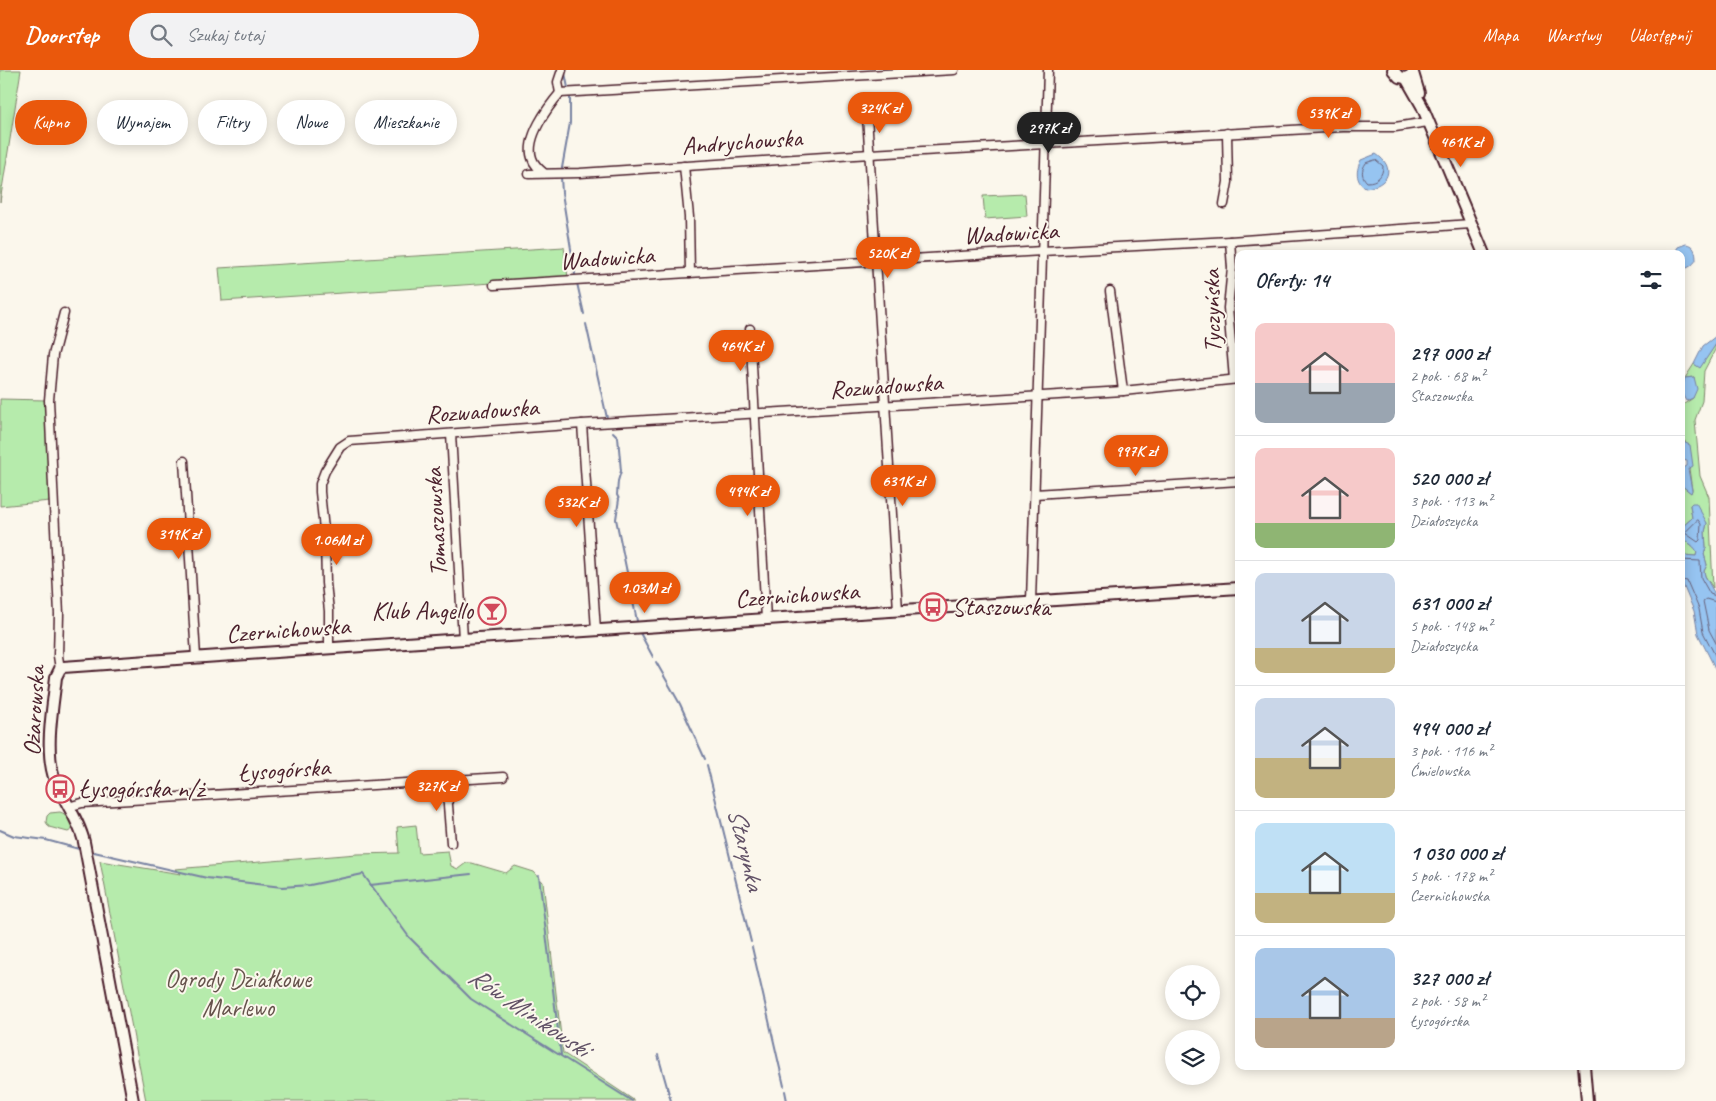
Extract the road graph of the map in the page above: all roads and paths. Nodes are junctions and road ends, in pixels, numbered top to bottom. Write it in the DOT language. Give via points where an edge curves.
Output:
graph roads {
  1 [pos="562,70"];
  2 [pos="954,70"];
  3 [pos="1048,70"];
  4 [pos="1393,70"];
  5 [pos="1411,73"];
  6 [pos="560,93"];
  7 [pos="867,116"];
  8 [pos="1428,122"];
  9 [pos="1227,133"];
  10 [pos="1046,143"];
  11 [pos="870,154"];
  12 [pos="684,166"];
  13 [pos="544,173"];
  14 [pos="530,174"];
  15 [pos="1224,204"];
  16 [pos="1471,224"];
  17 [pos="1230,241"];
  18 [pos="1482,250"];
  19 [pos="1042,251"];
  20 [pos="876,261"];
  21 [pos="690,273"];
  22 [pos="494,286"];
  23 [pos="1110,291"];
  24 [pos="64,313"];
  25 [pos="750,329"];
  26 [pos="1235,363"];
  27 [pos="1235,379"];
  28 [pos="1123,391"];
  29 [pos="1038,396"];
  30 [pos="886,406"];
  31 [pos="754,415"];
  32 [pos="582,424"];
  33 [pos="451,434"];
  34 [pos="184,461"];
  35 [pos="1235,481"];
  36 [pos="1035,494"];
  37 [pos="1235,588"];
  38 [pos="1031,601"];
  39 [pos="898,610"];
  40 [pos="766,619"];
  41 [pos="596,630"];
  42 [pos="463,639"];
  43 [pos="329,648"];
  44 [pos="196,657"];
  45 [pos="60,669"];
  46 [pos="503,777"];
  47 [pos="446,780"];
  48 [pos="68,807"];
  49 [pos="451,843"];
  50 [pos="1584,1070"];
  51 [pos="133,1101"];
  52 [pos="1587,1101"];
  1 -- 6 [label="street" via="558,82"];
  2 -- 6 [label="street"];
  3 -- 10 [label="street"];
  4 -- 5 [label="street" via="1399,77"];
  5 -- 8 [label="street"];
  6 -- 13 [label="street" via="547,109 531,148 531,157"];
  7 -- 11 [label="street"];
  8 -- 9 [label="street, Andrychowska" via="1395,127 1343,126"];
  8 -- 16 [label="street"];
  9 -- 10 [label="street, Andrychowska"];
  9 -- 15 [label="street" via="1228,182"];
  10 -- 11 [label="street, Andrychowska"];
  10 -- 19 [label="street"];
  11 -- 12 [label="street, Andrychowska"];
  11 -- 20 [label="street"];
  12 -- 13 [label="street, Andrychowska"];
  12 -- 21 [label="street"];
  13 -- 14 [label="street, Andrychowska"];
  16 -- 17 [label="street, Wadowicka"];
  16 -- 18 [label="street"];
  17 -- 19 [label="street, Wadowicka"];
  17 -- 26 [label="street, Tyczyńska" via="1232,268 1228,308"];
  19 -- 20 [label="street, Wadowicka"];
  19 -- 29 [label="street"];
  20 -- 21 [label="street, Wadowicka"];
  20 -- 30 [label="street"];
  21 -- 22 [label="street, Wadowicka"];
  23 -- 28 [label="street"];
  24 -- 45 [label="street, Ożarowska" via="53,355 49,400"];
  25 -- 31 [label="street"];
  27 -- 28 [label="street, Rozwadowska"];
  28 -- 29 [label="street, Rozwadowska"];
  29 -- 30 [label="street, Rozwadowska"];
  29 -- 36 [label="street"];
  30 -- 31 [label="street, Rozwadowska"];
  30 -- 39 [label="street"];
  31 -- 32 [label="street, Rozwadowska"];
  31 -- 40 [label="street"];
  32 -- 33 [label="street, Rozwadowska"];
  32 -- 41 [label="street"];
  33 -- 42 [label="street, Tomaszowska"];
  33 -- 43 [label="street, Rozwadowska" via="349,441 340,448 325,471 320,484 320,501 324,523"];
  34 -- 44 [label="street"];
  35 -- 36 [label="street"];
  36 -- 38 [label="street"];
  37 -- 38 [label="street, Czernichowska"];
  38 -- 39 [label="street, Czernichowska"];
  39 -- 40 [label="street, Czernichowska"];
  40 -- 41 [label="street, Czernichowska"];
  41 -- 42 [label="street, Czernichowska"];
  42 -- 43 [label="street, Czernichowska"];
  43 -- 44 [label="street, Czernichowska"];
  44 -- 45 [label="street, Czernichowska"];
  45 -- 48 [label="street, Ożarowska" via="56,677 51,751 55,778"];
  46 -- 47 [label="street, Łysogórska"];
  47 -- 48 [label="street, Łysogórska" via="82,803"];
  47 -- 49 [label="street"];
  48 -- 51 [label="street, Ożarowska" via="79,825 84,842"];
  50 -- 52 [label="street"];
}
